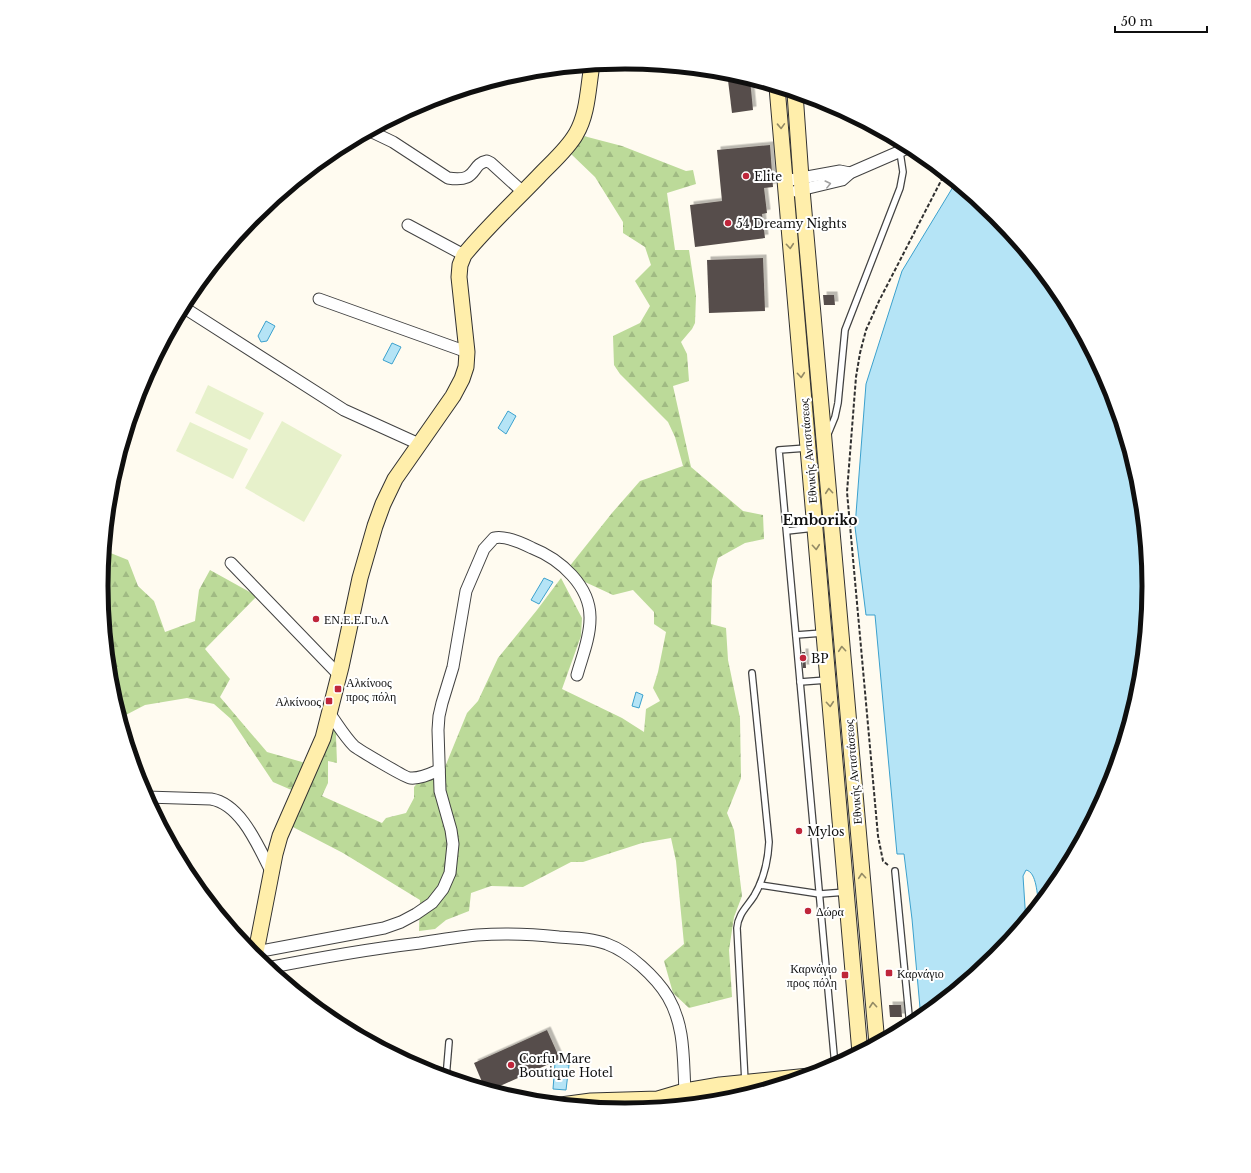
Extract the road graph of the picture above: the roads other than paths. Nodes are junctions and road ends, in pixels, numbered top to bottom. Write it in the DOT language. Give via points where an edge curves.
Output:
graph roads {
  1 [pos="591,70"];
  2 [pos="777,92"];
  3 [pos="795,97"];
  4 [pos="375,134"];
  5 [pos="904,150"];
  6 [pos="900,152"];
  7 [pos="802,184"];
  8 [pos="785,187"];
  9 [pos="523,192"];
  10 [pos="408,225"];
  11 [pos="464,255"];
  12 [pos="319,299"];
  13 [pos="188,311"];
  14 [pos="467,352"];
  15 [pos="419,444"];
  16 [pos="825,446"];
  17 [pos="808,448"];
  18 [pos="815,528"];
  19 [pos="787,531"];
  20 [pos="231,563"];
  21 [pos="824,633"];
  22 [pos="796,635"];
  23 [pos="752,673"];
  24 [pos="339,675"];
  25 [pos="577,675"];
  26 [pos="828,680"];
  27 [pos="800,682"];
  28 [pos="330,714"];
  29 [pos="439,770"];
  30 [pos="153,797"];
  31 [pos="271,871"];
  32 [pos="896,871"];
  33 [pos="760,885"];
  34 [pos="846,892"];
  35 [pos="820,894"];
  36 [pos="256,948"];
  37 [pos="262,954"];
  38 [pos="275,967"];
  39 [pos="909,1019"];
  40 [pos="878,1038"];
  41 [pos="449,1042"];
  42 [pos="860,1048"];
  43 [pos="834,1060"];
  44 [pos="446,1072"];
  45 [pos="789,1078"];
  46 [pos="745,1082"];
  47 [pos="685,1091"];
  48 [pos="582,1102"];
  1 -- 9 [label="main road" via="586,104 576,134 558,157"];
  2 -- 8 [label="main road, Εθνικής Αντιστάσεως, one-way"];
  3 -- 7 [label="main road, Εθνικής Αντιστάσεως"];
  4 -- 9 [label="street" via="393,142 448,178 457,180 471,176 480,164 487,161"];
  5 -- 6 [label="street"];
  6 -- 7 [label="street" via="850,173 840,171"];
  6 -- 16 [label="lane" via="903,172 900,188 845,330 838,403"];
  7 -- 8 [label="street"];
  7 -- 16 [label="main road, Εθνικής Αντιστάσεως"];
  8 -- 17 [label="main road, Εθνικής Αντιστάσεως, one-way"];
  9 -- 11 [label="main road"];
  10 -- 11 [label="street"];
  11 -- 14 [label="main road" via="459,277"];
  12 -- 14 [label="street"];
  13 -- 15 [label="street" via="344,410"];
  14 -- 15 [label="main road" via="466,367 454,396"];
  15 -- 24 [label="main road" via="395,479 375,526 360,578"];
  40 -- 16 [label="main road, Εθνικής Αντιστάσεως, one-way"];
  17 -- 18 [label="main road, Εθνικής Αντιστάσεως"];
  17 -- 19 [label="lane" via="779,450"];
  18 -- 19 [label="lane"];
  18 -- 21 [label="main road, Εθνικής Αντιστάσεως, one-way"];
  19 -- 22 [label="lane"];
  20 -- 24 [label="street"];
  21 -- 22 [label="lane"];
  21 -- 26 [label="main road, Εθνικής Αντιστάσεως"];
  22 -- 27 [label="lane"];
  23 -- 33 [label="lane" via="769,842 766,867"];
  24 -- 28 [label="main road"];
  25 -- 29 [label="street" via="590,620 590,611 582,590 572,576 552,558 532,547 505,538 494,538 484,549 466,591 453,667 439,716"];
  26 -- 27 [label="lane"];
  26 -- 34 [label="main road, Εθνικής Αντιστάσεως, one-way"];
  27 -- 35 [label="lane"];
  28 -- 29 [label="street" via="356,747 401,775 415,779"];
  28 -- 31 [label="main road" via="323,738 280,836"];
  29 -- 37 [label="street" via="442,797 453,844 450,873 440,895 416,914 384,928"];
  30 -- 31 [label="street" via="220,800 239,815"];
  31 -- 36 [label="main road"];
  32 -- 39 [label="lane"];
  33 -- 35 [label="lane"];
  33 -- 46 [label="lane" via="741,912 737,928"];
  34 -- 35 [label="lane"];
  34 -- 42 [label="main road, Εθνικής Αντιστάσεως"];
  35 -- 43 [label="lane"];
  38 -- 47 [label="street" via="363,950 478,935 536,935 607,944 645,970 668,997 682,1034"];
  41 -- 44 [label="lane"];
  45 -- 46 [label="main road"];
  46 -- 47 [label="main road"];
  47 -- 48 [label="main road" via="658,1099"];
}
